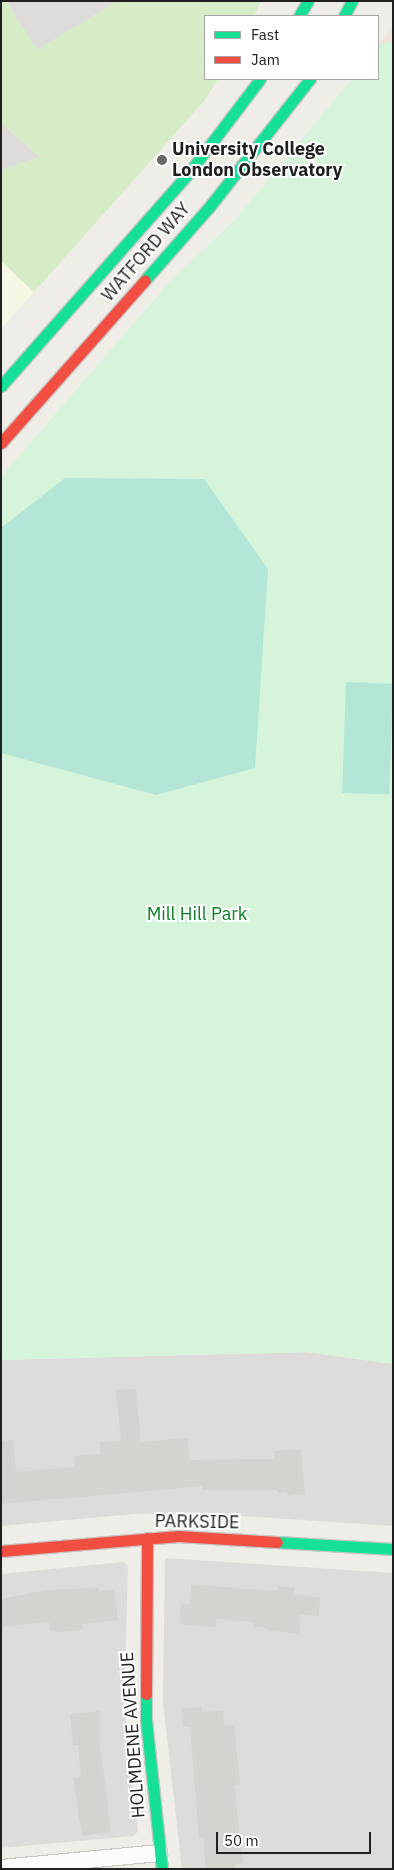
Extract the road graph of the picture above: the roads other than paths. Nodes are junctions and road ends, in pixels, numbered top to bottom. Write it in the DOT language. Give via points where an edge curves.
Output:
graph roads {
  1 [pos="308,1"];
  2 [pos="352,1"];
  3 [pos="300,15"];
  4 [pos="345,15"];
  5 [pos="259,80"];
  6 [pos="309,80"];
  7 [pos="1,386"];
  8 [pos="1,444"];
  9 [pos="147,1538"];
  10 [pos="393,1549"];
  11 [pos="1,1551"];
  12 [pos="160,1861"];
  13 [pos="1,1868"];
  1 -- 3 [label="main road"];
  2 -- 4 [label="main road"];
  5 -- 7 [label="main road, WATFORD WAY" via="188,174"];
  6 -- 8 [label="main road, WATFORD WAY" via="264,142 210,206"];
  9 -- 10 [label="main road, PARKSIDE" via="178,1536"];
  9 -- 11 [label="main road, PARKSIDE"];
  9 -- 12 [label="main road, HOLMDENE AVENUE" via="146,1720"];
  12 -- 13 [label="street"];
}
